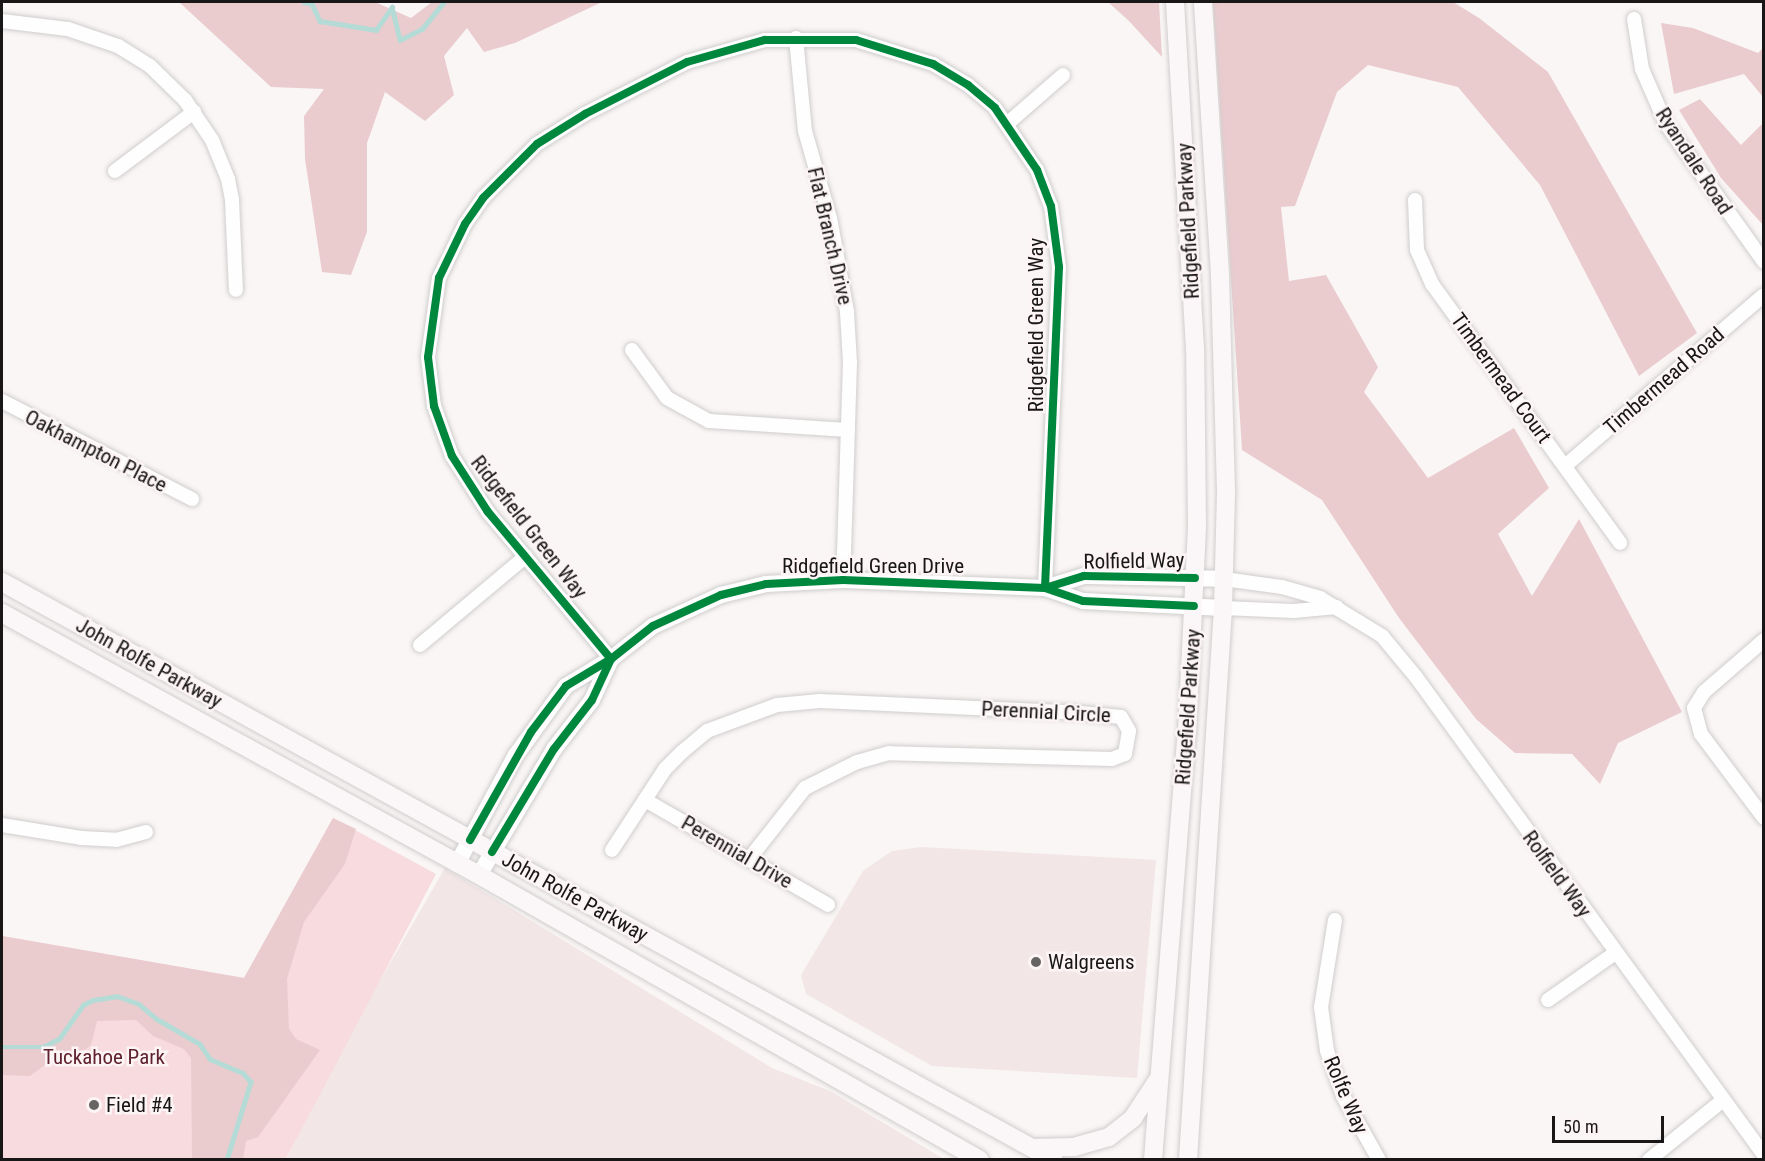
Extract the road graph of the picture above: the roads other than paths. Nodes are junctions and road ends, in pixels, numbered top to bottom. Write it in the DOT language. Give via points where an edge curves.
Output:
graph roads {
  1 [pos="1175,2"];
  2 [pos="1203,2"];
  3 [pos="1634,19"];
  4 [pos="2,21"];
  5 [pos="796,38"];
  6 [pos="1063,75"];
  7 [pos="194,112"];
  8 [pos="1008,123"];
  9 [pos="115,171"];
  10 [pos="1415,200"];
  11 [pos="1764,262"];
  12 [pos="236,290"];
  13 [pos="1764,295"];
  14 [pos="632,350"];
  15 [pos="2,401"];
  16 [pos="848,430"];
  17 [pos="1566,466"];
  18 [pos="192,499"];
  19 [pos="1620,543"];
  20 [pos="526,556"];
  21 [pos="1195,578"];
  22 [pos="1224,579"];
  23 [pos="843,580"];
  24 [pos="2,582"];
  25 [pos="1046,588"];
  26 [pos="1194,606"];
  27 [pos="1337,607"];
  28 [pos="1223,608"];
  29 [pos="2,613"];
  30 [pos="1764,640"];
  31 [pos="420,645"];
  32 [pos="611,659"];
  33 [pos="645,800"];
  34 [pos="1764,818"];
  35 [pos="2,825"];
  36 [pos="146,832"];
  37 [pos="470,840"];
  38 [pos="612,850"];
  39 [pos="492,852"];
  40 [pos="750,858"];
  41 [pos="457,864"];
  42 [pos="479,875"];
  43 [pos="828,905"];
  44 [pos="1335,920"];
  45 [pos="1614,953"];
  46 [pos="1548,1000"];
  47 [pos="1158,1079"];
  48 [pos="1723,1100"];
  49 [pos="1034,1148"];
  50 [pos="1764,1155"];
  51 [pos="1190,1156"];
  52 [pos="980,1160"];
  53 [pos="1054,1160"];
  54 [pos="1153,1160"];
  55 [pos="1379,1160"];
  56 [pos="1649,1160"];
  1 -- 21 [label="main road, Ridgefield Parkway" via="1196,349"];
  2 -- 22 [label="main road, Ridgefield Parkway" via="1223,348"];
  3 -- 11 [label="street, Ryandale Road" via="1642,69 1666,124"];
  4 -- 7 [label="street" via="68,29 118,46 166,79"];
  5 -- 8 [label="street, Ridgefield Green Way" via="856,40 913,55 968,85"];
  5 -- 16 [label="street, Flat Branch Drive" via="805,131 830,218 847,312"];
  5 -- 20 [label="street, Ridgefield Green Way" via="736,45 687,62 554,132 517,161 483,198 446,261 429,337 434,406 466,483"];
  6 -- 8 [label="street"];
  7 -- 9 [label="street"];
  7 -- 12 [label="street" via="212,140 228,180"];
  8 -- 25 [label="street, Ridgefield Green Way" via="1037,170 1057,237"];
  10 -- 17 [label="street, Timbermead Court" via="1418,250 1432,284"];
  13 -- 17 [label="street, Timbermead Road"];
  14 -- 16 [label="street" via="667,398 709,421"];
  15 -- 18 [label="street, Oakhampton Place"];
  16 -- 23 [label="street, Flat Branch Drive"];
  17 -- 19 [label="street, Timbermead Court"];
  20 -- 31 [label="street"];
  20 -- 32 [label="street, Ridgefield Green Way"];
  21 -- 22 [label="street, Rolfield Way"];
  21 -- 25 [label="street, Rolfield Way" via="1084,576"];
  21 -- 26 [label="main road, Ridgefield Parkway"];
  22 -- 27 [label="street, Rolfield Way" via="1282,587"];
  22 -- 28 [label="main road, Ridgefield Parkway"];
  23 -- 25 [label="street, Ridgefield Green Drive"];
  23 -- 32 [label="street, Ridgefield Green Drive" via="765,584 721,595 653,626"];
  24 -- 37 [label="main road, John Rolfe Parkway"];
  25 -- 26 [label="street, Rolfield Way" via="1083,601"];
  26 -- 28 [label="street, Rolfield Way"];
  26 -- 47 [label="main road, Ridgefield Parkway"];
  27 -- 28 [label="street, Rolfield Way" via="1294,611"];
  27 -- 45 [label="street, Rolfield Way" via="1382,636 1416,677"];
  28 -- 51 [label="main road, Ridgefield Parkway"];
  29 -- 41 [label="main road, John Rolfe Parkway"];
  30 -- 34 [label="street" via="1704,692 1694,708 1701,734"];
  32 -- 37 [label="street, Ridgefield Green Drive" via="575,677 549,706 516,755"];
  32 -- 39 [label="street, Ridgefield Green Drive" via="592,700 554,748"];
  33 -- 38 [label="street, Perennial Circle"];
  33 -- 40 [label="street, Perennial Drive"];
  33 -- 40 [label="street, Perennial Circle" via="665,769 707,731 777,705 820,701 1080,713 1121,717 1129,730 1125,754 1112,759 889,753 857,762 805,788"];
  35 -- 36 [label="street" via="116,840"];
  37 -- 39 [label="main road, John Rolfe Parkway"];
  37 -- 41 [label="street, Ridgefield Green Drive"];
  39 -- 42 [label="street, Ridgefield Green Drive"];
  39 -- 49 [label="main road, John Rolfe Parkway"];
  40 -- 43 [label="street, Perennial Drive"];
  41 -- 42 [label="main road, John Rolfe Parkway"];
  42 -- 52 [label="main road, John Rolfe Parkway"];
  44 -- 55 [label="street, Rolfe Way" via="1321,1007 1327,1051 1343,1096"];
  45 -- 46 [label="street"];
  45 -- 48 [label="street, Rolfield Way"];
  47 -- 49 [label="main road" via="1133,1118 1109,1137 1074,1147"];
  47 -- 54 [label="main road, Ridgefield Parkway"];
  48 -- 50 [label="street, Rolfield Way"];
  48 -- 56 [label="street"];
  49 -- 53 [label="main road, John Rolfe Parkway"];
}
